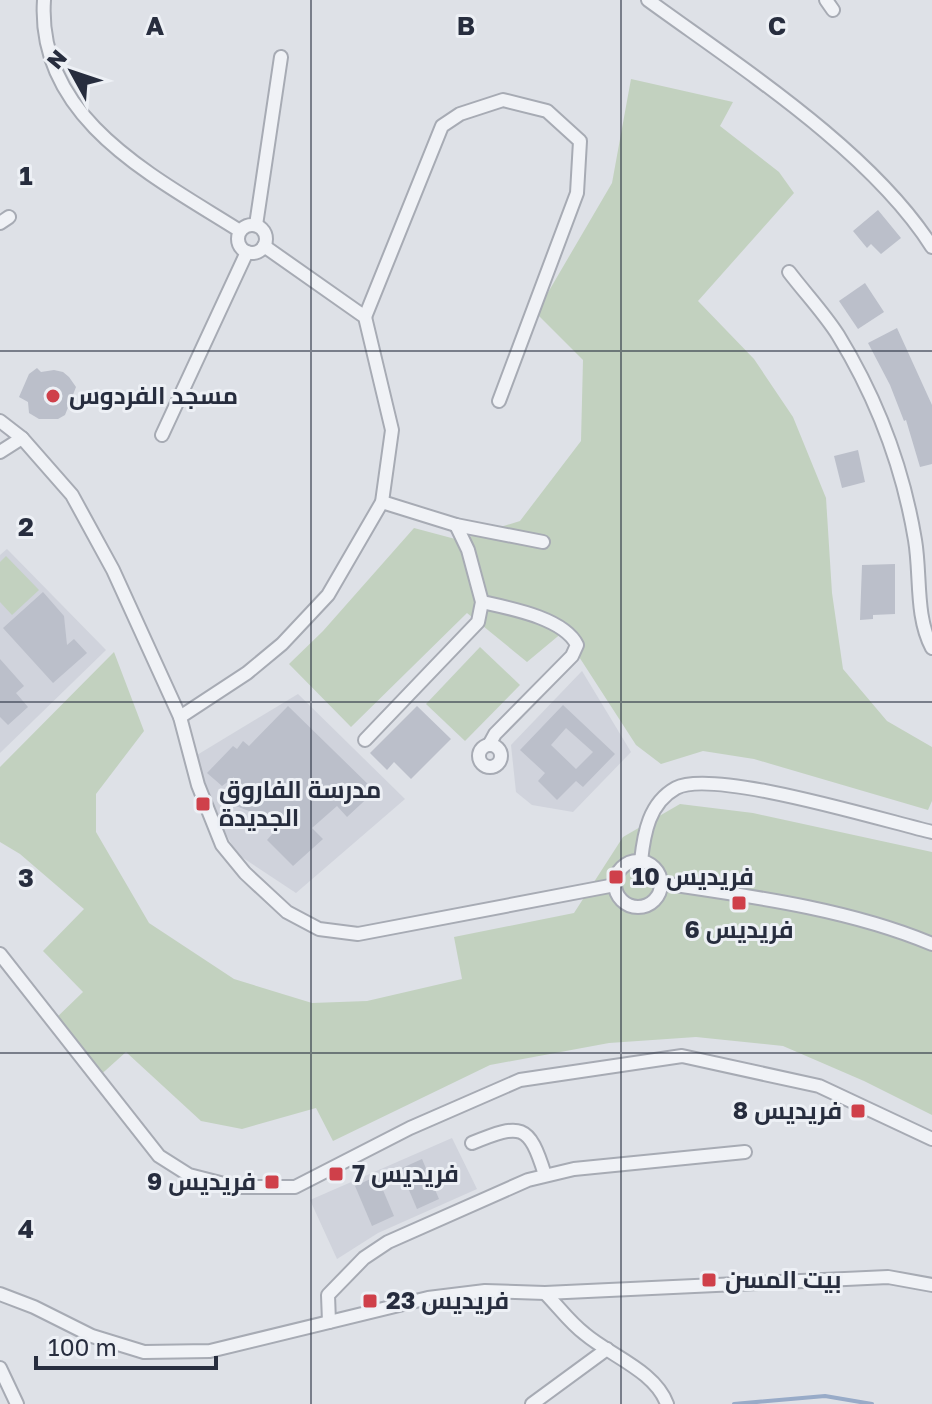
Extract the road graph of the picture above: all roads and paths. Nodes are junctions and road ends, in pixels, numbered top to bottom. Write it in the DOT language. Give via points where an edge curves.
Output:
graph roads {
  1 [pos="44,0"];
  2 [pos="648,0"];
  3 [pos="281,57"];
  4 [pos="256,225"];
  5 [pos="240,231"];
  6 [pos="264,246"];
  7 [pos="932,247"];
  8 [pos="247,252"];
  9 [pos="789,272"];
  10 [pos="365,317"];
  11 [pos="499,401"];
  12 [pos="0,421"];
  13 [pos="162,435"];
  14 [pos="22,438"];
  15 [pos="0,452"];
  16 [pos="382,502"];
  17 [pos="456,525"];
  18 [pos="543,542"];
  19 [pos="482,602"];
  20 [pos="932,648"];
  21 [pos="180,717"];
  22 [pos="365,740"];
  23 [pos="489,745"];
  24 [pos="932,832"];
  25 [pos="641,861"];
  26 [pos="661,883"];
  27 [pos="615,885"];
  28 [pos="932,944"];
  29 [pos="0,954"];
  30 [pos="932,1139"];
  31 [pos="472,1143"];
  32 [pos="745,1152"];
  33 [pos="545,1175"];
  34 [pos="932,1285"];
  35 [pos="545,1293"];
  36 [pos="0,1294"];
  37 [pos="329,1322"];
  38 [pos="607,1349"];
  39 [pos="0,1368"];
  40 [pos="667,1403"];
  41 [pos="17,1404"];
  42 [pos="532,1404"];
  1 -- 5 [label="street" via="48,50 56,71 100,135"];
  2 -- 7 [label="street" via="851,155"];
  3 -- 4 [label="street"];
  4 -- 5 [label="street"];
  4 -- 6 [label="street" via="265,234"];
  5 -- 8 [label="street" via="238,243"];
  6 -- 8 [label="street"];
  6 -- 10 [label="street"];
  8 -- 13 [label="street"];
  9 -- 20 [label="street" via="836,333 890,443 915,539 922,615"];
  10 -- 11 [label="street" via="442,126 503,100 547,111 580,141 577,193"];
  10 -- 16 [label="street" via="392,430"];
  12 -- 14 [label="street"];
  14 -- 15 [label="street"];
  14 -- 21 [label="street" via="72,495 113,570"];
  16 -- 17 [label="street"];
  16 -- 21 [label="street" via="328,595 282,644"];
  17 -- 18 [label="street"];
  17 -- 19 [label="street"];
  19 -- 22 [label="street" via="478,622"];
  19 -- 23 [label="street" via="548,621 570,634 577,645"];
  21 -- 27 [label="street" via="198,785 222,845 287,912 319,929 358,934"];
  24 -- 25 [label="street" via="743,786 692,783 678,787 655,808"];
  25 -- 26 [label="street" via="655,869"];
  25 -- 27 [label="street" via="620,870"];
  26 -- 27 [label="street" via="652,902 639,907 620,898"];
  26 -- 28 [label="street" via="781,900"];
  29 -- 30 [label="street" via="159,1156 189,1175 236,1187 295,1187 520,1080 682,1056 819,1086"];
  31 -- 33 [label="street" via="509,1129 521,1132 535,1144"];
  32 -- 33 [label="street"];
  33 -- 37 [label="street" via="364,1258 328,1295"];
  34 -- 35 [label="street" via="888,1277"];
  35 -- 37 [label="street" via="485,1291 428,1298"];
  35 -- 38 [label="street" via="584,1334"];
  36 -- 37 [label="street" via="92,1336 144,1352 210,1351"];
  38 -- 40 [label="street" via="641,1373"];
  38 -- 42 [label="street"];
  39 -- 41 [label="street"];
}
